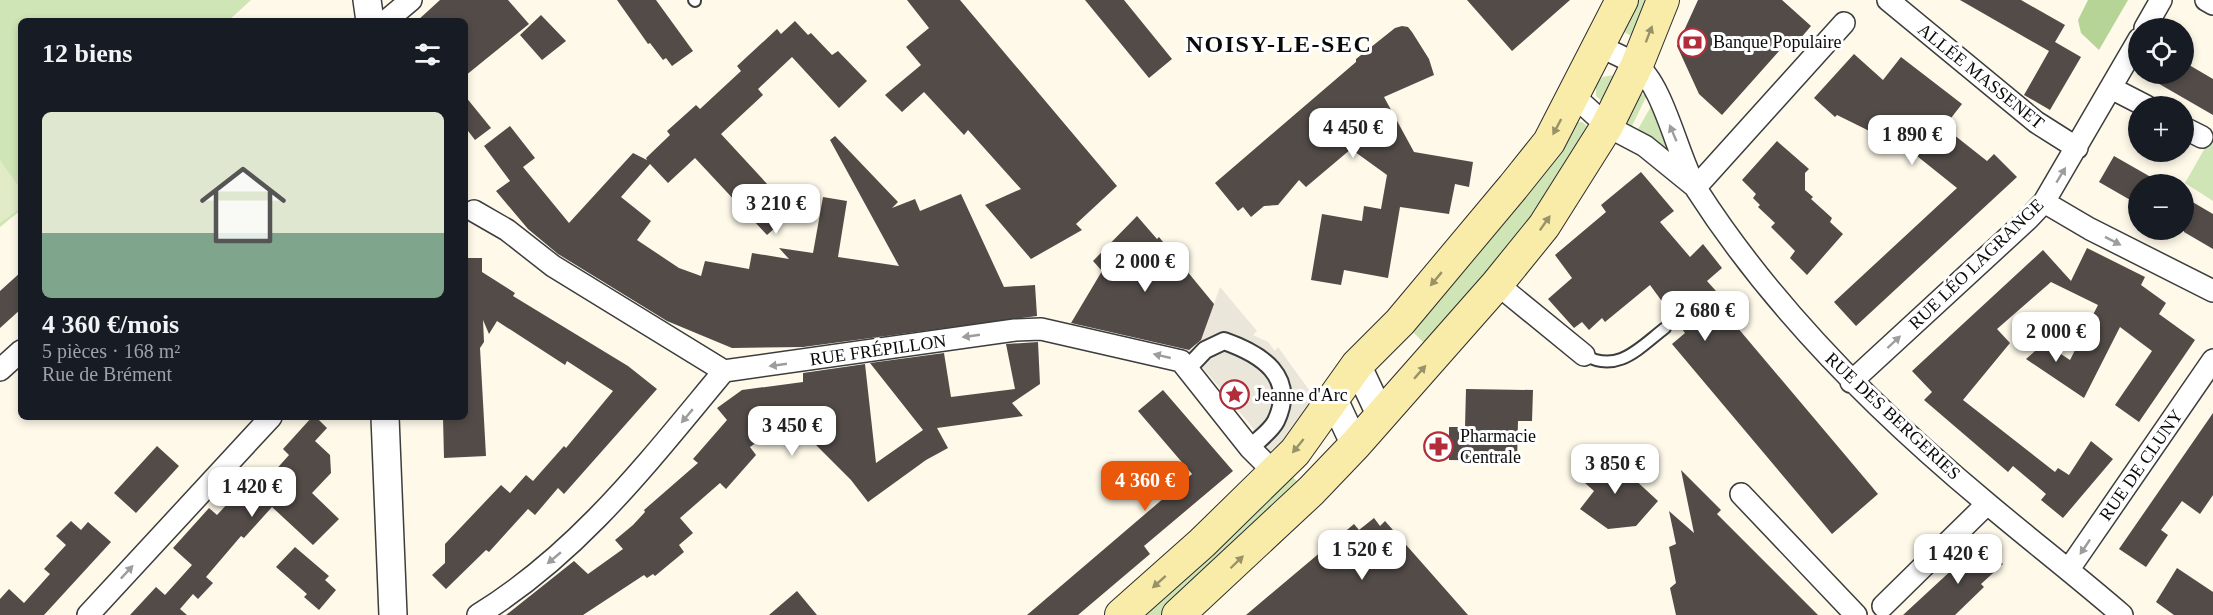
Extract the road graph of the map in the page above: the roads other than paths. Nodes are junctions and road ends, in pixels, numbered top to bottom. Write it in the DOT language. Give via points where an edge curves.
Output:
graph roads {
  1 [pos="368,0"];
  2 [pos="411,0"];
  3 [pos="1622,0"];
  4 [pos="1663,0"];
  5 [pos="1887,0"];
  6 [pos="2160,0"];
  7 [pos="2206,0"];
  8 [pos="2213,4"];
  9 [pos="370,18"];
  10 [pos="390,18"];
  11 [pos="2150,18"];
  12 [pos="1844,23"];
  13 [pos="1599,46"];
  14 [pos="2128,58"];
  15 [pos="1637,65"];
  16 [pos="2111,88"];
  17 [pos="1573,95"];
  18 [pos="2128,97"];
  19 [pos="1607,126"];
  20 [pos="2077,148"];
  21 [pos="1696,187"];
  22 [pos="2044,201"];
  23 [pos="469,207"];
  24 [pos="1497,284"];
  25 [pos="2213,291"];
  26 [pos="1665,328"];
  27 [pos="18,354"];
  28 [pos="1584,356"];
  29 [pos="2213,360"];
  30 [pos="1357,365"];
  31 [pos="1188,368"];
  32 [pos="0,370"];
  33 [pos="724,371"];
  34 [pos="1851,381"];
  35 [pos="1334,400"];
  36 [pos="1381,416"];
  37 [pos="268,420"];
  38 [pos="384,420"];
  39 [pos="1355,445"];
  40 [pos="1250,448"];
  41 [pos="1273,471"];
  42 [pos="1741,494"];
  43 [pos="1987,504"];
  44 [pos="2070,569"];
  45 [pos="1883,606"];
  46 [pos="88,615"];
  47 [pos="393,615"];
  48 [pos="478,615"];
  49 [pos="1121,615"];
  50 [pos="1178,615"];
  51 [pos="1856,615"];
  52 [pos="2122,615"];
  1 -- 9 [label="street"];
  2 -- 10 [label="street"];
  3 -- 13 [label="main road"];
  15 -- 4 [label="main road, one-way"];
  5 -- 20 [label="street, ALLÉE MASSENET" via="2036,122"];
  6 -- 11 [label="street"];
  7 -- 8 [label="street"];
  12 -- 21 [label="street"];
  13 -- 15 [label="street, RUE DES BERGERIES"];
  13 -- 17 [label="main road"];
  14 -- 16 [label="street, RUE LÉO LAGRANGE"];
  15 -- 19 [label="main road"];
  21 -- 15 [label="street, RUE DES BERGERIES, one-way" via="1655,90"];
  16 -- 18 [label="street"];
  16 -- 20 [label="street, RUE LÉO LAGRANGE"];
  17 -- 19 [label="street, RUE DES BERGERIES"];
  17 -- 30 [label="main road, one-way" via="1549,142 1400,322"];
  19 -- 21 [label="street, RUE DES BERGERIES" via="1645,146"];
  24 -- 19 [label="main road, one-way" via="1544,226"];
  22 -- 20 [label="street, RUE LÉO LAGRANGE, one-way"];
  21 -- 34 [label="street, RUE DES BERGERIES" via="1755,272"];
  22 -- 25 [label="street, one-way" via="2090,229"];
  34 -- 22 [label="street, RUE LÉO LAGRANGE, one-way"];
  23 -- 33 [label="street" via="507,230 553,266"];
  24 -- 28 [label="street"];
  36 -- 24 [label="main road, one-way"];
  26 -- 28 [label="lane" via="1623,360 1599,363"];
  27 -- 32 [label="street"];
  29 -- 44 [label="street, RUE DE CLUNY, one-way"];
  30 -- 35 [label="main road"];
  30 -- 36 [label="street"];
  31 -- 33 [label="street, RUE FRÉPILLON, one-way" via="1181,361 1041,329"];
  31 -- 40 [label="street, RUE FRÉPILLON"];
  31 -- 40 [label="street" via="1205,350 1224,341 1253,351 1269,364 1279,382 1282,402 1275,423"];
  33 -- 48 [label="street, one-way" via="605,513 512,594"];
  34 -- 43 [label="street, RUE DES BERGERIES"];
  35 -- 39 [label="street"];
  35 -- 41 [label="main road, one-way" via="1295,452"];
  36 -- 39 [label="main road"];
  46 -- 37 [label="street, one-way"];
  38 -- 47 [label="street"];
  50 -- 39 [label="main road, one-way"];
  40 -- 41 [label="street, RUE FRÉPILLON"];
  41 -- 49 [label="main road, one-way" via="1202,543"];
  42 -- 51 [label="street"];
  43 -- 44 [label="street, RUE DES BERGERIES"];
  43 -- 45 [label="street"];
  44 -- 52 [label="street, RUE DES BERGERIES"];
}
